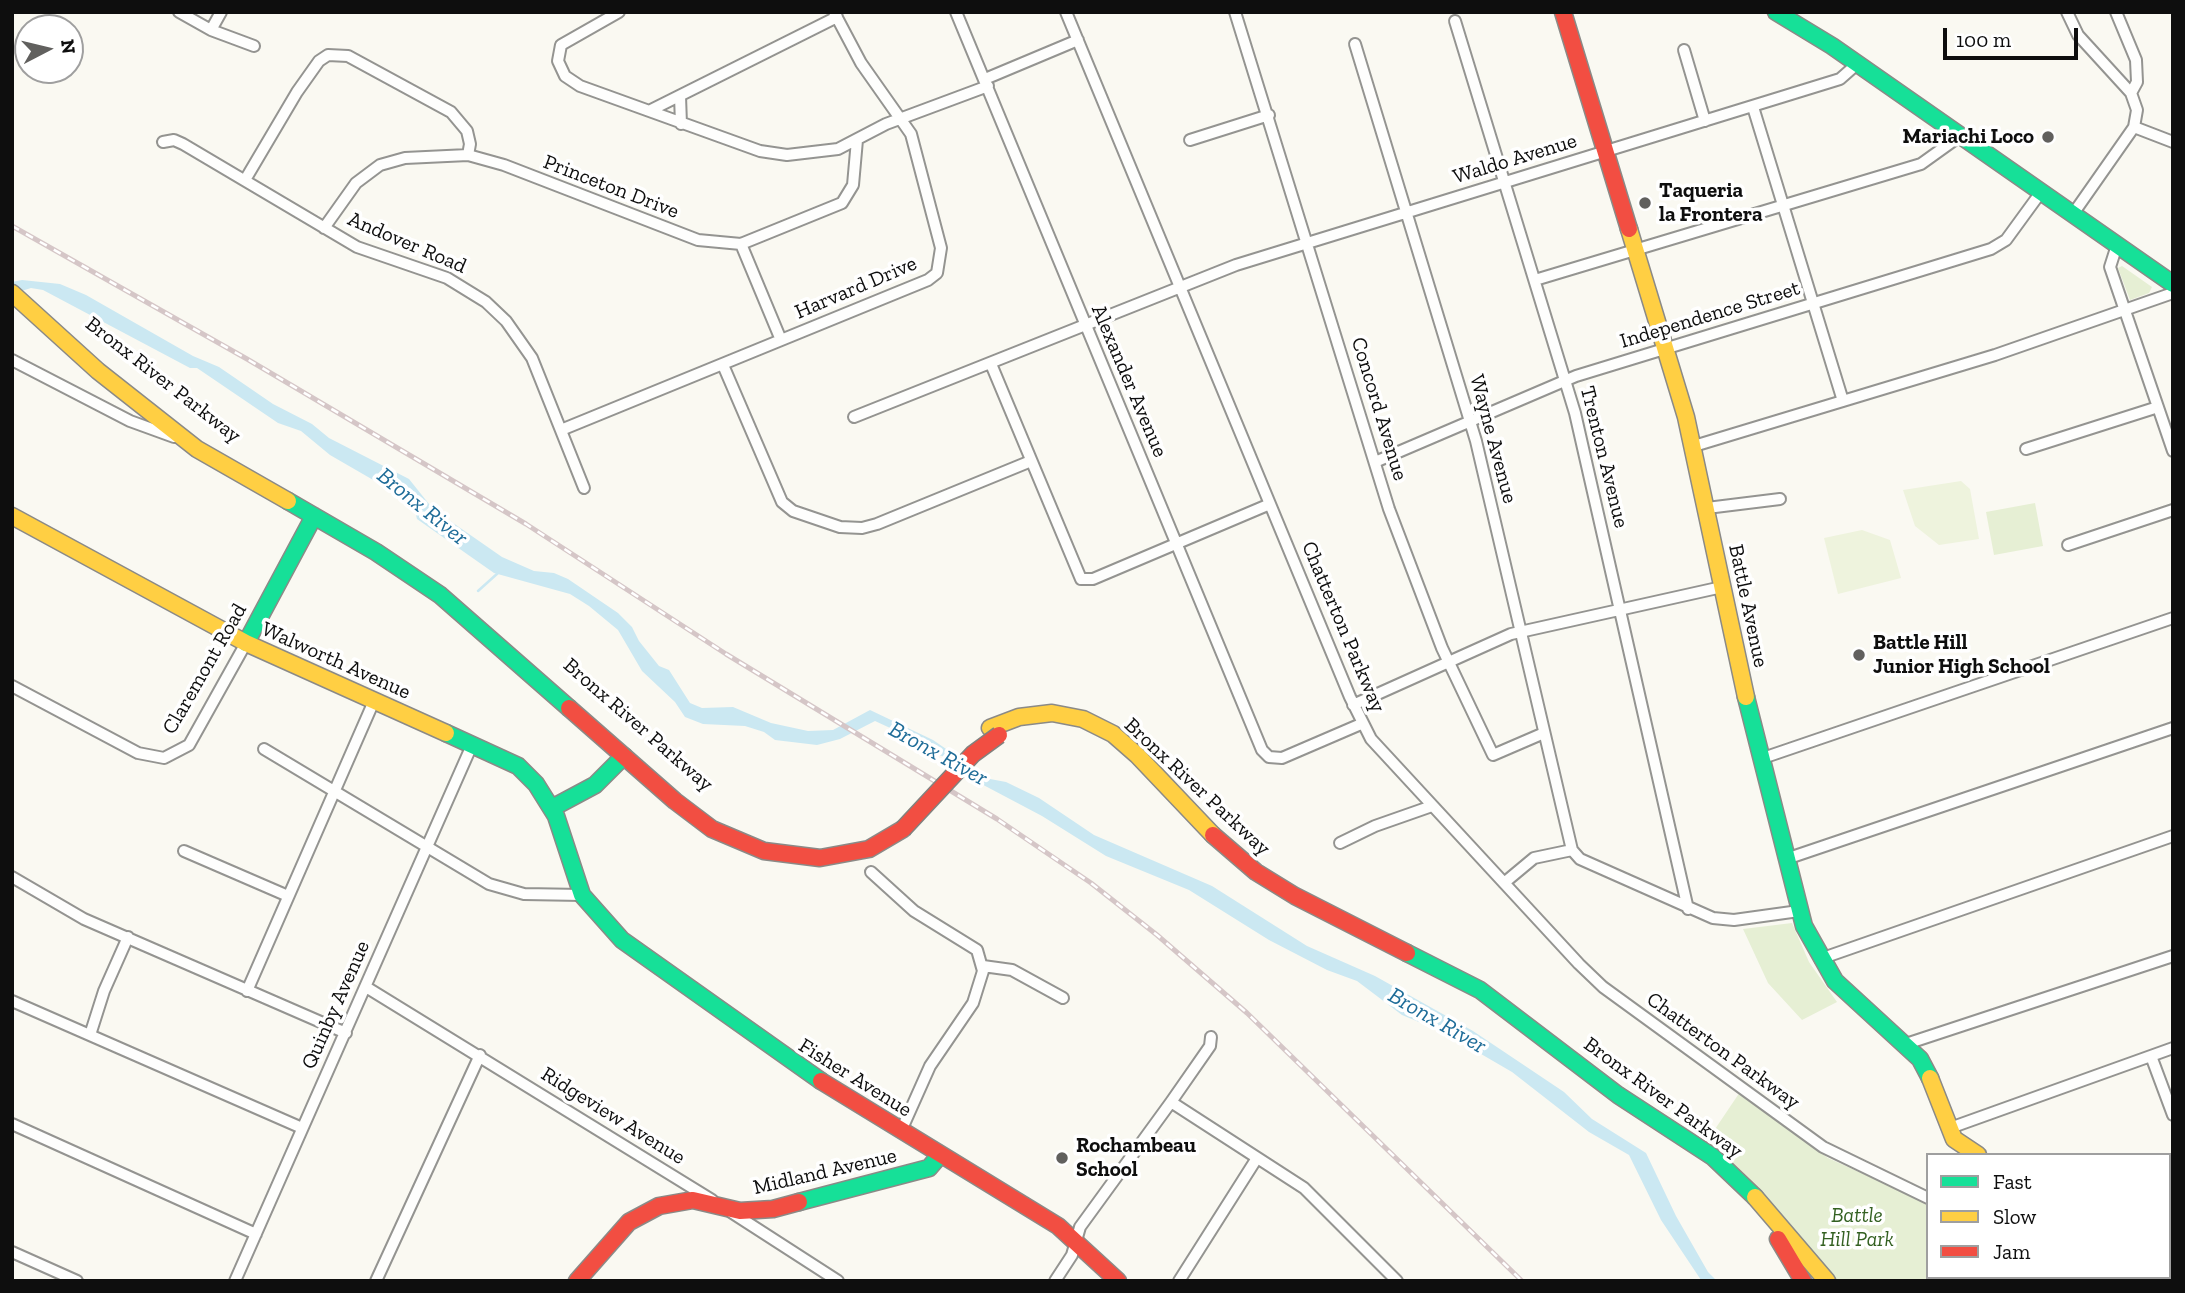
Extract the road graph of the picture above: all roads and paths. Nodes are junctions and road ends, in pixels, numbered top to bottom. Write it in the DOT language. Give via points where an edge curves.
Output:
graph roads {
  1 [pos="179,12"];
  2 [pos="221,12"];
  3 [pos="619,12"];
  4 [pos="956,12"];
  5 [pos="1066,12"];
  6 [pos="1235,12"];
  7 [pos="1563,12"];
  8 [pos="1776,12"];
  9 [pos="2067,12"];
  10 [pos="2116,12"];
  11 [pos="836,15"];
  12 [pos="1455,21"];
  13 [pos="211,30"];
  14 [pos="1078,40"];
  15 [pos="1355,44"];
  16 [pos="254,46"];
  17 [pos="1684,50"];
  18 [pos="1857,64"];
  19 [pos="986,82"];
  20 [pos="2131,93"];
  21 [pos="680,96"];
  22 [pos="1754,107"];
  23 [pos="651,110"];
  24 [pos="1269,115"];
  25 [pos="902,118"];
  26 [pos="1705,121"];
  27 [pos="681,124"];
  28 [pos="2134,127"];
  29 [pos="1960,136"];
  30 [pos="857,140"];
  31 [pos="1190,140"];
  32 [pos="163,142"];
  33 [pos="2173,142"];
  34 [pos="1606,151"];
  35 [pos="468,155"];
  36 [pos="245,180"];
  37 [pos="1505,182"];
  38 [pos="2041,192"];
  39 [pos="1783,204"];
  40 [pos="1406,213"];
  41 [pos="2073,214"];
  42 [pos="324,228"];
  43 [pos="1308,242"];
  44 [pos="741,244"];
  45 [pos="2117,245"];
  46 [pos="1637,250"];
  47 [pos="1535,280"];
  48 [pos="12,281"];
  49 [pos="2173,284"];
  50 [pos="1181,287"];
  51 [pos="2173,293"];
  52 [pos="15,296"];
  53 [pos="1813,303"];
  54 [pos="2124,310"];
  55 [pos="1085,326"];
  56 [pos="781,340"];
  57 [pos="1666,348"];
  58 [pos="12,360"];
  59 [pos="991,364"];
  60 [pos="723,365"];
  61 [pos="1565,380"];
  62 [pos="1843,401"];
  63 [pos="2158,407"];
  64 [pos="854,418"];
  65 [pos="1471,421"];
  66 [pos="561,430"];
  67 [pos="185,440"];
  68 [pos="1694,446"];
  69 [pos="2026,449"];
  70 [pos="2173,451"];
  71 [pos="1031,461"];
  72 [pos="1375,462"];
  73 [pos="584,488"];
  74 [pos="1780,499"];
  75 [pos="1270,504"];
  76 [pos="1707,508"];
  77 [pos="2173,510"];
  78 [pos="316,512"];
  79 [pos="12,516"];
  80 [pos="1177,544"];
  81 [pos="2068,545"];
  82 [pos="1722,587"];
  83 [pos="1621,609"];
  84 [pos="2173,618"];
  85 [pos="1520,632"];
  86 [pos="246,643"];
  87 [pos="1448,661"];
  88 [pos="12,686"];
  89 [pos="374,701"];
  90 [pos="1353,705"];
  91 [pos="1361,724"];
  92 [pos="2173,728"];
  93 [pos="994,732"];
  94 [pos="1544,733"];
  95 [pos="472,745"];
  96 [pos="264,749"];
  97 [pos="624,756"];
  98 [pos="1760,759"];
  99 [pos="334,791"];
  100 [pos="1432,806"];
  101 [pos="552,808"];
  102 [pos="900,825"];
  103 [pos="2173,836"];
  104 [pos="1340,843"];
  105 [pos="427,846"];
  106 [pos="1572,850"];
  107 [pos="184,851"];
  108 [pos="1786,859"];
  109 [pos="871,872"];
  110 [pos="12,877"];
  111 [pos="1504,883"];
  112 [pos="582,895"];
  113 [pos="288,896"];
  114 [pos="1688,909"];
  115 [pos="1800,911"];
  116 [pos="128,937"];
  117 [pos="2173,956"];
  118 [pos="1820,959"];
  119 [pos="983,966"];
  120 [pos="366,987"];
  121 [pos="247,991"];
  122 [pos="1063,998"];
  123 [pos="12,1001"];
  124 [pos="345,1033"];
  125 [pos="90,1035"];
  126 [pos="1211,1037"];
  127 [pos="1906,1044"];
  128 [pos="2173,1048"];
  129 [pos="481,1055"];
  130 [pos="2151,1056"];
  131 [pos="1171,1102"];
  132 [pos="2173,1115"];
  133 [pos="12,1124"];
  134 [pos="302,1128"];
  135 [pos="1950,1128"];
  136 [pos="901,1132"];
  137 [pos="1975,1153"];
  138 [pos="940,1155"];
  139 [pos="1257,1158"];
  140 [pos="1926,1197"];
  141 [pos="720,1205"];
  142 [pos="256,1234"];
  143 [pos="1778,1239"];
  144 [pos="1076,1240"];
  145 [pos="12,1252"];
  146 [pos="1823,1280"];
  147 [pos="77,1281"];
  148 [pos="235,1281"];
  149 [pos="376,1281"];
  150 [pos="577,1281"];
  151 [pos="838,1281"];
  152 [pos="1055,1281"];
  153 [pos="1118,1281"];
  154 [pos="1179,1281"];
  155 [pos="1397,1281"];
  156 [pos="1804,1281"];
  1 -- 13 [label="street"];
  2 -- 13 [label="street"];
  3 -- 23 [label="street" via="564,41 558,50 559,66 574,83"];
  4 -- 19 [label="street, Alexander Avenue"];
  5 -- 14 [label="street, Chatterton Parkway"];
  6 -- 24 [label="street, Concord Avenue"];
  7 -- 34 [label="main road, Battle Avenue"];
  8 -- 18 [label="main road"];
  9 -- 20 [label="street" via="2078,35"];
  10 -- 20 [label="street" via="2136,60 2137,82"];
  11 -- 21 [label="street"];
  11 -- 25 [label="street, Harvard Drive" via="865,69"];
  12 -- 37 [label="street, Trenton Avenue"];
  13 -- 16 [label="street"];
  14 -- 19 [label="street"];
  14 -- 50 [label="street, Chatterton Parkway"];
  15 -- 40 [label="street, Wayne Avenue"];
  17 -- 26 [label="street"];
  18 -- 22 [label="street, Waldo Avenue" via="1840,79"];
  18 -- 29 [label="main road"];
  19 -- 25 [label="street"];
  19 -- 55 [label="street, Alexander Avenue"];
  20 -- 28 [label="street" via="2137,110"];
  21 -- 23 [label="street"];
  21 -- 27 [label="street"];
  22 -- 26 [label="street, Waldo Avenue"];
  22 -- 39 [label="street"];
  23 -- 27 [label="street"];
  24 -- 31 [label="street"];
  24 -- 43 [label="street, Concord Avenue"];
  25 -- 30 [label="street"];
  25 -- 56 [label="street, Harvard Drive" via="914,142 941,248 937,273"];
  26 -- 34 [label="street, Waldo Avenue"];
  27 -- 30 [label="street" via="753,149 787,155 838,149"];
  28 -- 33 [label="street"];
  28 -- 41 [label="street"];
  29 -- 38 [label="main road"];
  29 -- 39 [label="street" via="1922,164"];
  30 -- 44 [label="street, Princeton Drive" via="853,185 846,199"];
  32 -- 36 [label="street, Andover Road" via="183,144"];
  34 -- 37 [label="street, Waldo Avenue"];
  34 -- 46 [label="main road, Battle Avenue"];
  35 -- 36 [label="street" via="467,131 452,112 348,56 328,55 297,92"];
  35 -- 42 [label="street, Princeton Drive" via="405,158 380,165 356,183"];
  35 -- 44 [label="street, Princeton Drive" via="698,240"];
  36 -- 42 [label="street, Andover Road"];
  37 -- 40 [label="street, Waldo Avenue"];
  37 -- 47 [label="street, Trenton Avenue"];
  38 -- 41 [label="main road"];
  38 -- 53 [label="street, Independence Street" via="1999,246"];
  39 -- 46 [label="street"];
  39 -- 53 [label="street"];
  40 -- 43 [label="street, Waldo Avenue"];
  40 -- 65 [label="street, Wayne Avenue"];
  41 -- 45 [label="main road"];
  42 -- 66 [label="street, Andover Road" via="371,253 447,278 486,302 532,358"];
  43 -- 50 [label="street, Waldo Avenue"];
  43 -- 72 [label="street, Concord Avenue"];
  44 -- 56 [label="street"];
  45 -- 49 [label="main road"];
  45 -- 54 [label="street" via="2110,263"];
  46 -- 47 [label="street"];
  46 -- 57 [label="main road, Battle Avenue"];
  47 -- 61 [label="street, Trenton Avenue"];
  48 -- 78 [label="main road, Bronx River Parkway" via="71,335 196,435"];
  50 -- 55 [label="street, Waldo Avenue"];
  50 -- 75 [label="street, Chatterton Parkway"];
  51 -- 54 [label="street"];
  52 -- 67 [label="main road, Bronx River Parkway" via="98,371"];
  53 -- 57 [label="street, Independence Street"];
  53 -- 62 [label="street"];
  54 -- 62 [label="street"];
  54 -- 63 [label="street"];
  55 -- 59 [label="street, Waldo Avenue"];
  55 -- 80 [label="street, Alexander Avenue"];
  56 -- 60 [label="street, Harvard Drive"];
  57 -- 61 [label="street, Independence Street"];
  57 -- 68 [label="main road, Battle Avenue"];
  58 -- 67 [label="street" via="130,421"];
  59 -- 64 [label="street, Waldo Avenue"];
  59 -- 71 [label="street"];
  60 -- 66 [label="street, Harvard Drive"];
  60 -- 71 [label="street" via="779,498 789,510 846,528 869,526"];
  61 -- 65 [label="street, Independence Street"];
  61 -- 83 [label="street, Trenton Avenue"];
  62 -- 68 [label="street"];
  63 -- 69 [label="street"];
  63 -- 70 [label="street"];
  65 -- 72 [label="street, Independence Street"];
  65 -- 85 [label="street, Wayne Avenue"];
  66 -- 73 [label="street, Andover Road"];
  67 -- 78 [label="main road, Bronx River Parkway" via="224,467"];
  68 -- 76 [label="main road, Battle Avenue"];
  71 -- 80 [label="street" via="1083,580"];
  72 -- 87 [label="street, Concord Avenue" via="1402,549"];
  74 -- 76 [label="street"];
  75 -- 80 [label="street"];
  75 -- 90 [label="street, Chatterton Parkway"];
  76 -- 82 [label="main road, Battle Avenue"];
  77 -- 81 [label="street"];
  78 -- 86 [label="main road, Claremont Road"];
  78 -- 97 [label="main road, Bronx River Parkway" via="440,595"];
  78 -- 102 [label="main road, Bronx River Parkway" via="408,559 466,602 691,802 725,824 775,843 822,847 860,841"];
  79 -- 86 [label="main road, Walworth Avenue"];
  80 -- 91 [label="street, Alexander Avenue" via="1265,755 1273,759 1287,756"];
  82 -- 83 [label="street"];
  82 -- 98 [label="main road, Battle Avenue"];
  83 -- 85 [label="street"];
  83 -- 114 [label="street, Trenton Avenue"];
  84 -- 98 [label="street"];
  85 -- 87 [label="street"];
  85 -- 94 [label="street, Wayne Avenue"];
  86 -- 88 [label="street, Claremont Road" via="189,745 164,758 138,753"];
  86 -- 89 [label="main road, Walworth Avenue"];
  87 -- 90 [label="street"];
  87 -- 94 [label="street, Concord Avenue" via="1493,755"];
  89 -- 95 [label="main road, Walworth Avenue"];
  89 -- 99 [label="street"];
  90 -- 91 [label="street, Chatterton Parkway"];
  91 -- 100 [label="street, Chatterton Parkway"];
  92 -- 108 [label="street"];
  93 -- 102 [label="main road, Bronx River Parkway, bridge"];
  93 -- 143 [label="main road, Bronx River Parkway" via="1055,724 1079,729 1107,743 1243,875 1284,902 1454,987 1495,1013 1608,1101 1712,1169"];
  93 -- 146 [label="main road, Bronx River Parkway" via="1019,717 1052,713 1083,719 1112,734 1208,831 1268,880 1480,990 1618,1095 1713,1157 1759,1200"];
  94 -- 106 [label="street, Wayne Avenue"];
  95 -- 101 [label="main road, Walworth Avenue" via="518,766"];
  95 -- 105 [label="street, Quinby Avenue"];
  96 -- 99 [label="street"];
  97 -- 101 [label="main road" via="589,789"];
  97 -- 102 [label="main road, Bronx River Parkway" via="699,821 764,851 804,857 845,856 876,846"];
  98 -- 108 [label="main road, Battle Avenue"];
  99 -- 105 [label="street"];
  99 -- 113 [label="street"];
  100 -- 104 [label="street"];
  100 -- 111 [label="street, Chatterton Parkway"];
  101 -- 112 [label="main road, Walworth Avenue"];
  103 -- 118 [label="street"];
  105 -- 112 [label="street" via="506,891"];
  105 -- 120 [label="street, Quinby Avenue"];
  106 -- 111 [label="street" via="1534,858"];
  106 -- 114 [label="street" via="1580,859"];
  107 -- 113 [label="street"];
  108 -- 115 [label="main road, Battle Avenue"];
  109 -- 119 [label="street" via="914,911 977,950"];
  110 -- 116 [label="street" via="52,903"];
  111 -- 140 [label="street, Chatterton Parkway" via="1603,987 1822,1147"];
  112 -- 136 [label="main road, Fisher Avenue" via="622,940 704,1002"];
  113 -- 121 [label="street"];
  114 -- 115 [label="street" via="1727,920"];
  115 -- 118 [label="main road, Battle Avenue"];
  116 -- 121 [label="street"];
  116 -- 125 [label="street"];
  117 -- 127 [label="street"];
  118 -- 127 [label="main road, Battle Avenue" via="1852,999"];
  119 -- 122 [label="street" via="1012,970"];
  119 -- 136 [label="street" via="973,1003 926,1073"];
  120 -- 124 [label="street, Quinby Avenue"];
  120 -- 129 [label="street, Ridgeview Avenue"];
  121 -- 124 [label="street"];
  123 -- 125 [label="street"];
  124 -- 134 [label="street, Quinby Avenue"];
  125 -- 134 [label="street"];
  126 -- 131 [label="street" via="1210,1046"];
  127 -- 135 [label="main road, Battle Avenue" via="1935,1086"];
  128 -- 130 [label="street"];
  129 -- 141 [label="street, Ridgeview Avenue"];
  129 -- 149 [label="street"];
  130 -- 132 [label="street"];
  130 -- 135 [label="street"];
  131 -- 139 [label="street"];
  131 -- 144 [label="street" via="1080,1227"];
  133 -- 142 [label="street"];
  134 -- 142 [label="street, Quinby Avenue"];
  135 -- 137 [label="main road, Battle Avenue" via="1956,1142"];
  136 -- 138 [label="main road, Fisher Avenue"];
  138 -- 141 [label="main road, Midland Avenue" via="929,1168 784,1207 740,1211"];
  138 -- 144 [label="main road, Fisher Avenue"];
  139 -- 154 [label="street"];
  139 -- 155 [label="street" via="1304,1188"];
  141 -- 150 [label="main road, Midland Avenue" via="693,1200 646,1212 615,1235"];
  141 -- 151 [label="street, Ridgeview Avenue"];
  142 -- 148 [label="street, Quinby Avenue"];
  143 -- 146 [label="main road, Bronx River Parkway"];
  143 -- 156 [label="main road"];
  144 -- 152 [label="street"];
  144 -- 153 [label="main road, Fisher Avenue"];
  145 -- 147 [label="street"];
}
